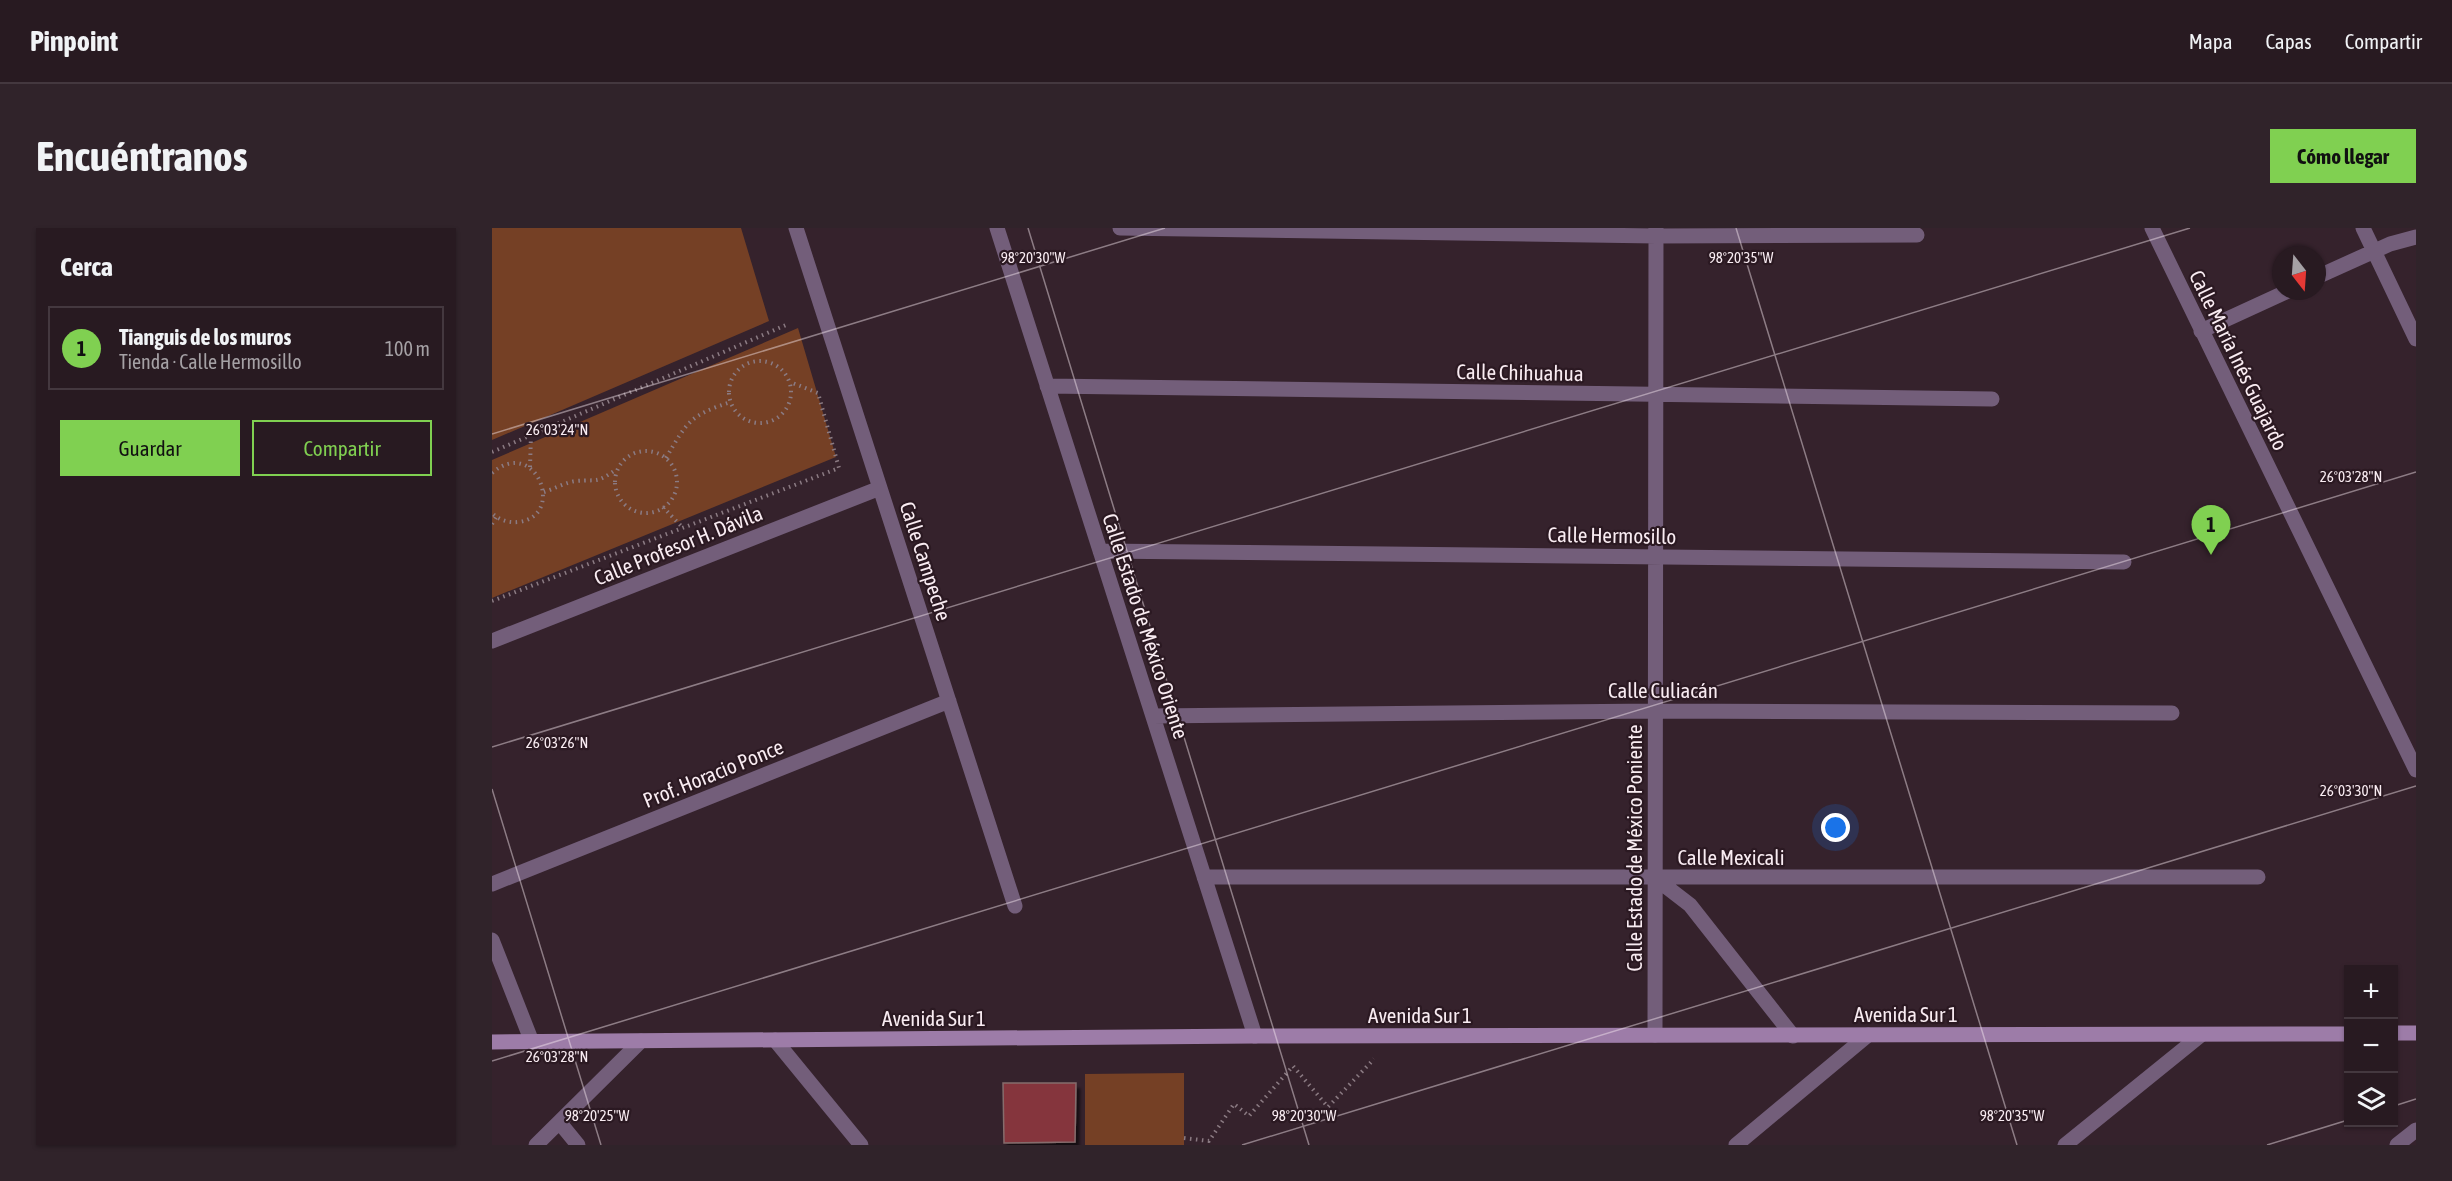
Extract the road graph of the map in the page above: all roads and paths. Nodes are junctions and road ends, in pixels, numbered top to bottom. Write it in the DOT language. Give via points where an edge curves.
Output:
graph roads {
  1 [pos="796,228"];
  2 [pos="997,228"];
  3 [pos="1120,228"];
  4 [pos="2152,228"];
  5 [pos="2363,228"];
  6 [pos="1656,232"];
  7 [pos="1917,235"];
  8 [pos="2416,237"];
  9 [pos="2374,251"];
  10 [pos="2326,273"];
  11 [pos="2272,298"];
  12 [pos="786,326"];
  13 [pos="2201,331"];
  14 [pos="2416,339"];
  15 [pos="790,382"];
  16 [pos="1047,386"];
  17 [pos="1656,395"];
  18 [pos="1992,399"];
  19 [pos="730,402"];
  20 [pos="531,435"];
  21 [pos="492,452"];
  22 [pos="666,458"];
  23 [pos="530,468"];
  24 [pos="618,469"];
  25 [pos="492,473"];
  26 [pos="880,488"];
  27 [pos="544,492"];
  28 [pos="663,507"];
  29 [pos="492,513"];
  30 [pos="496,517"];
  31 [pos="492,524"];
  32 [pos="682,528"];
  33 [pos="1100,550"];
  34 [pos="1656,556"];
  35 [pos="2124,562"];
  36 [pos="492,601"];
  37 [pos="492,641"];
  38 [pos="949,701"];
  39 [pos="1655,711"];
  40 [pos="2172,713"];
  41 [pos="1153,716"];
  42 [pos="2416,770"];
  43 [pos="1204,877"];
  44 [pos="2258,877"];
  45 [pos="1655,878"];
  46 [pos="492,884"];
  47 [pos="1015,906"];
  48 [pos="492,940"];
  49 [pos="2398,1033"];
  50 [pos="2416,1033"];
  51 [pos="2344,1034"];
  52 [pos="1655,1035"];
  53 [pos="1868,1035"];
  54 [pos="2200,1035"];
  55 [pos="1255,1036"];
  56 [pos="1793,1036"];
  57 [pos="775,1040"];
  58 [pos="641,1041"];
  59 [pos="492,1042"];
  60 [pos="532,1042"];
  61 [pos="1381,1053"];
  62 [pos="560,1123"];
  63 [pos="2416,1130"];
  64 [pos="1184,1138"];
  65 [pos="536,1145"];
  66 [pos="578,1145"];
  67 [pos="861,1145"];
  68 [pos="1736,1145"];
  69 [pos="2065,1145"];
  70 [pos="2397,1145"];
  1 -- 26 [label="street, Calle Campeche"];
  2 -- 16 [label="street, Calle Estado de México Oriente"];
  3 -- 6 [label="street"];
  4 -- 13 [label="street, Calle María Inés Guajardo"];
  5 -- 9 [label="street"];
  6 -- 7 [label="street"];
  6 -- 17 [label="street, Calle Estado de México Poniente"];
  8 -- 9 [label="street"];
  9 -- 10 [label="street"];
  9 -- 14 [label="street"];
  11 -- 13 [label="street"];
  12 -- 20 [label="path"];
  13 -- 42 [label="street, Calle María Inés Guajardo"];
  15 -- 19 [label="path" via="786,410 770,421 742,417"];
  15 -- 19 [label="path" via="777,366 756,361 737,371 729,391"];
  15 -- 32 [label="path" via="818,393 839,468"];
  16 -- 17 [label="street, Calle Chihuahua"];
  16 -- 33 [label="street, Calle Estado de México Oriente"];
  17 -- 18 [label="street, Calle Chihuahua"];
  17 -- 34 [label="street, Calle Estado de México Poniente"];
  19 -- 22 [label="path" via="705,410 685,425"];
  20 -- 21 [label="path"];
  20 -- 23 [label="path"];
  22 -- 24 [label="path" via="642,451 632,454"];
  22 -- 28 [label="path" via="677,481 671,500"];
  23 -- 25 [label="path" via="511,463"];
  23 -- 27 [label="path" via="542,482"];
  24 -- 27 [label="path" via="601,480 575,481"];
  24 -- 28 [label="path" via="616,489 626,505 644,513"];
  26 -- 37 [label="street, Calle Profesor H. Dávila"];
  26 -- 38 [label="street, Calle Campeche"];
  27 -- 30 [label="path" via="531,518 512,523"];
  28 -- 32 [label="path"];
  29 -- 30 [label="path"];
  30 -- 31 [label="path"];
  32 -- 36 [label="path"];
  33 -- 34 [label="street, Calle Hermosillo"];
  33 -- 41 [label="street, Calle Estado de México Oriente"];
  34 -- 35 [label="street, Calle Hermosillo"];
  34 -- 39 [label="street, Calle Estado de México Poniente"];
  38 -- 46 [label="street, Prof. Horacio Ponce"];
  38 -- 47 [label="street, Calle Campeche"];
  39 -- 40 [label="street, Calle Culiacán"];
  39 -- 41 [label="street, Calle Culiacán"];
  39 -- 45 [label="street, Calle Estado de México Poniente"];
  41 -- 43 [label="street, Calle Estado de México Oriente"];
  43 -- 45 [label="street, Calle Mexicali"];
  43 -- 55 [label="street, Calle Estado de México Oriente"];
  44 -- 45 [label="street, Calle Mexicali"];
  45 -- 52 [label="street, Calle Estado de México Poniente"];
  45 -- 56 [label="street" via="1690,905"];
  48 -- 60 [label="street"];
  49 -- 50 [label="street"];
  51 -- 54 [label="street, Avenida Sur 1"];
  52 -- 55 [label="street, Avenida Sur 1"];
  52 -- 56 [label="street, Avenida Sur 1"];
  53 -- 54 [label="street, Avenida Sur 1"];
  53 -- 56 [label="street, Avenida Sur 1"];
  53 -- 68 [label="street"];
  54 -- 69 [label="street"];
  55 -- 57 [label="street, Avenida Sur 1"];
  57 -- 58 [label="street, Avenida Sur 1"];
  57 -- 67 [label="street"];
  58 -- 60 [label="street, Avenida Sur 1"];
  58 -- 62 [label="street"];
  59 -- 60 [label="street, Avenida Sur 1"];
  61 -- 64 [label="path" via="1328,1107 1293,1066 1249,1116 1234,1104 1209,1141"];
  62 -- 65 [label="street"];
  62 -- 66 [label="street"];
  63 -- 70 [label="street"];
}
